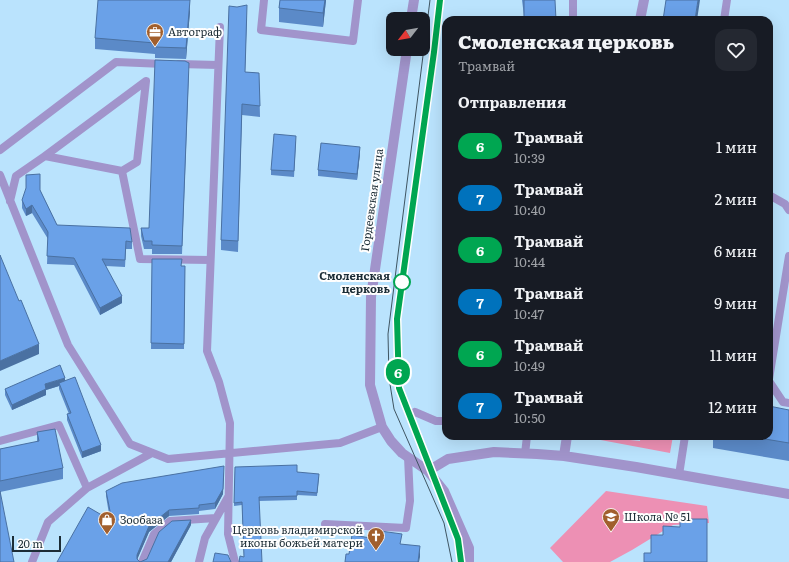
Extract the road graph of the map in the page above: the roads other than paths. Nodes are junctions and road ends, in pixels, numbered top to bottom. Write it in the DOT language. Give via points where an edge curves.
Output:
graph roads {
  1 [pos="264,0"];
  2 [pos="358,0"];
  3 [pos="414,0"];
  4 [pos="573,0"];
  5 [pos="644,0"];
  6 [pos="727,0"];
  7 [pos="412,12"];
  8 [pos="573,16"];
  9 [pos="641,16"];
  10 [pos="725,16"];
  11 [pos="220,27"];
  12 [pos="406,56"];
  13 [pos="218,65"];
  14 [pos="0,150"];
  15 [pos="45,156"];
  16 [pos="122,171"];
  17 [pos="0,176"];
  18 [pos="773,197"];
  19 [pos="10,202"];
  20 [pos="789,210"];
  21 [pos="789,256"];
  22 [pos="210,260"];
  23 [pos="773,355"];
  24 [pos="773,386"];
  25 [pos="789,403"];
  26 [pos="415,412"];
  27 [pos="442,421"];
  28 [pos="382,427"];
  29 [pos="526,440"];
  30 [pos="566,440"];
  31 [pos="684,440"];
  32 [pos="0,441"];
  33 [pos="152,452"];
  34 [pos="229,453"];
  35 [pos="524,454"];
  36 [pos="564,456"];
  37 [pos="408,457"];
  38 [pos="428,471"];
  39 [pos="678,475"];
  40 [pos="87,488"];
  41 [pos="789,494"];
  42 [pos="228,496"];
  43 [pos="216,518"];
  44 [pos="325,524"];
  45 [pos="32,562"];
  46 [pos="142,562"];
  47 [pos="199,562"];
  48 [pos="235,562"];
  49 [pos="469,562"];
  1 -- 2 [label="lane" via="261,30 353,41"];
  3 -- 7 [label="street"];
  4 -- 8 [label="lane"];
  5 -- 9 [label="street"];
  6 -- 10 [label="lane"];
  11 -- 13 [label="lane"];
  12 -- 28 [label="street, Гордеевская улица" via="371,297 370,385"];
  13 -- 14 [label="lane" via="116,62"];
  13 -- 22 [label="lane"];
  15 -- 16 [label="lane"];
  15 -- 16 [label="lane" via="146,81 137,162"];
  15 -- 19 [label="lane" via="16,176"];
  16 -- 22 [label="lane" via="140,259"];
  17 -- 19 [label="lane"];
  18 -- 20 [label="lane" via="785,204"];
  19 -- 33 [label="lane" via="68,345 130,444"];
  21 -- 23 [label="lane"];
  22 -- 34 [label="lane" via="207,351 230,423"];
  24 -- 25 [label="lane" via="784,402"];
  26 -- 27 [label="lane" via="436,422"];
  28 -- 34 [label="lane" via="340,444"];
  28 -- 37 [label="street, Гордеевская улица" via="391,441"];
  29 -- 35 [label="lane"];
  30 -- 36 [label="street"];
  31 -- 39 [label="lane"];
  32 -- 40 [label="lane" via="59,425"];
  33 -- 34 [label="lane" via="168,459"];
  33 -- 40 [label="lane"];
  34 -- 42 [label="lane"];
  35 -- 36 [label="street"];
  35 -- 38 [label="street" via="494,452 448,459"];
  36 -- 39 [label="street"];
  37 -- 38 [label="street, Гордеевская улица"];
  37 -- 44 [label="lane" via="410,501 406,528"];
  38 -- 49 [label="street, Гордеевская улица" via="444,491 469,548"];
  39 -- 41 [label="street"];
  40 -- 45 [label="lane" via="48,522"];
  42 -- 43 [label="lane"];
  42 -- 48 [label="lane" via="228,534"];
  43 -- 46 [label="lane" via="170,521 154,534"];
  43 -- 47 [label="lane" via="205,538"];
}
